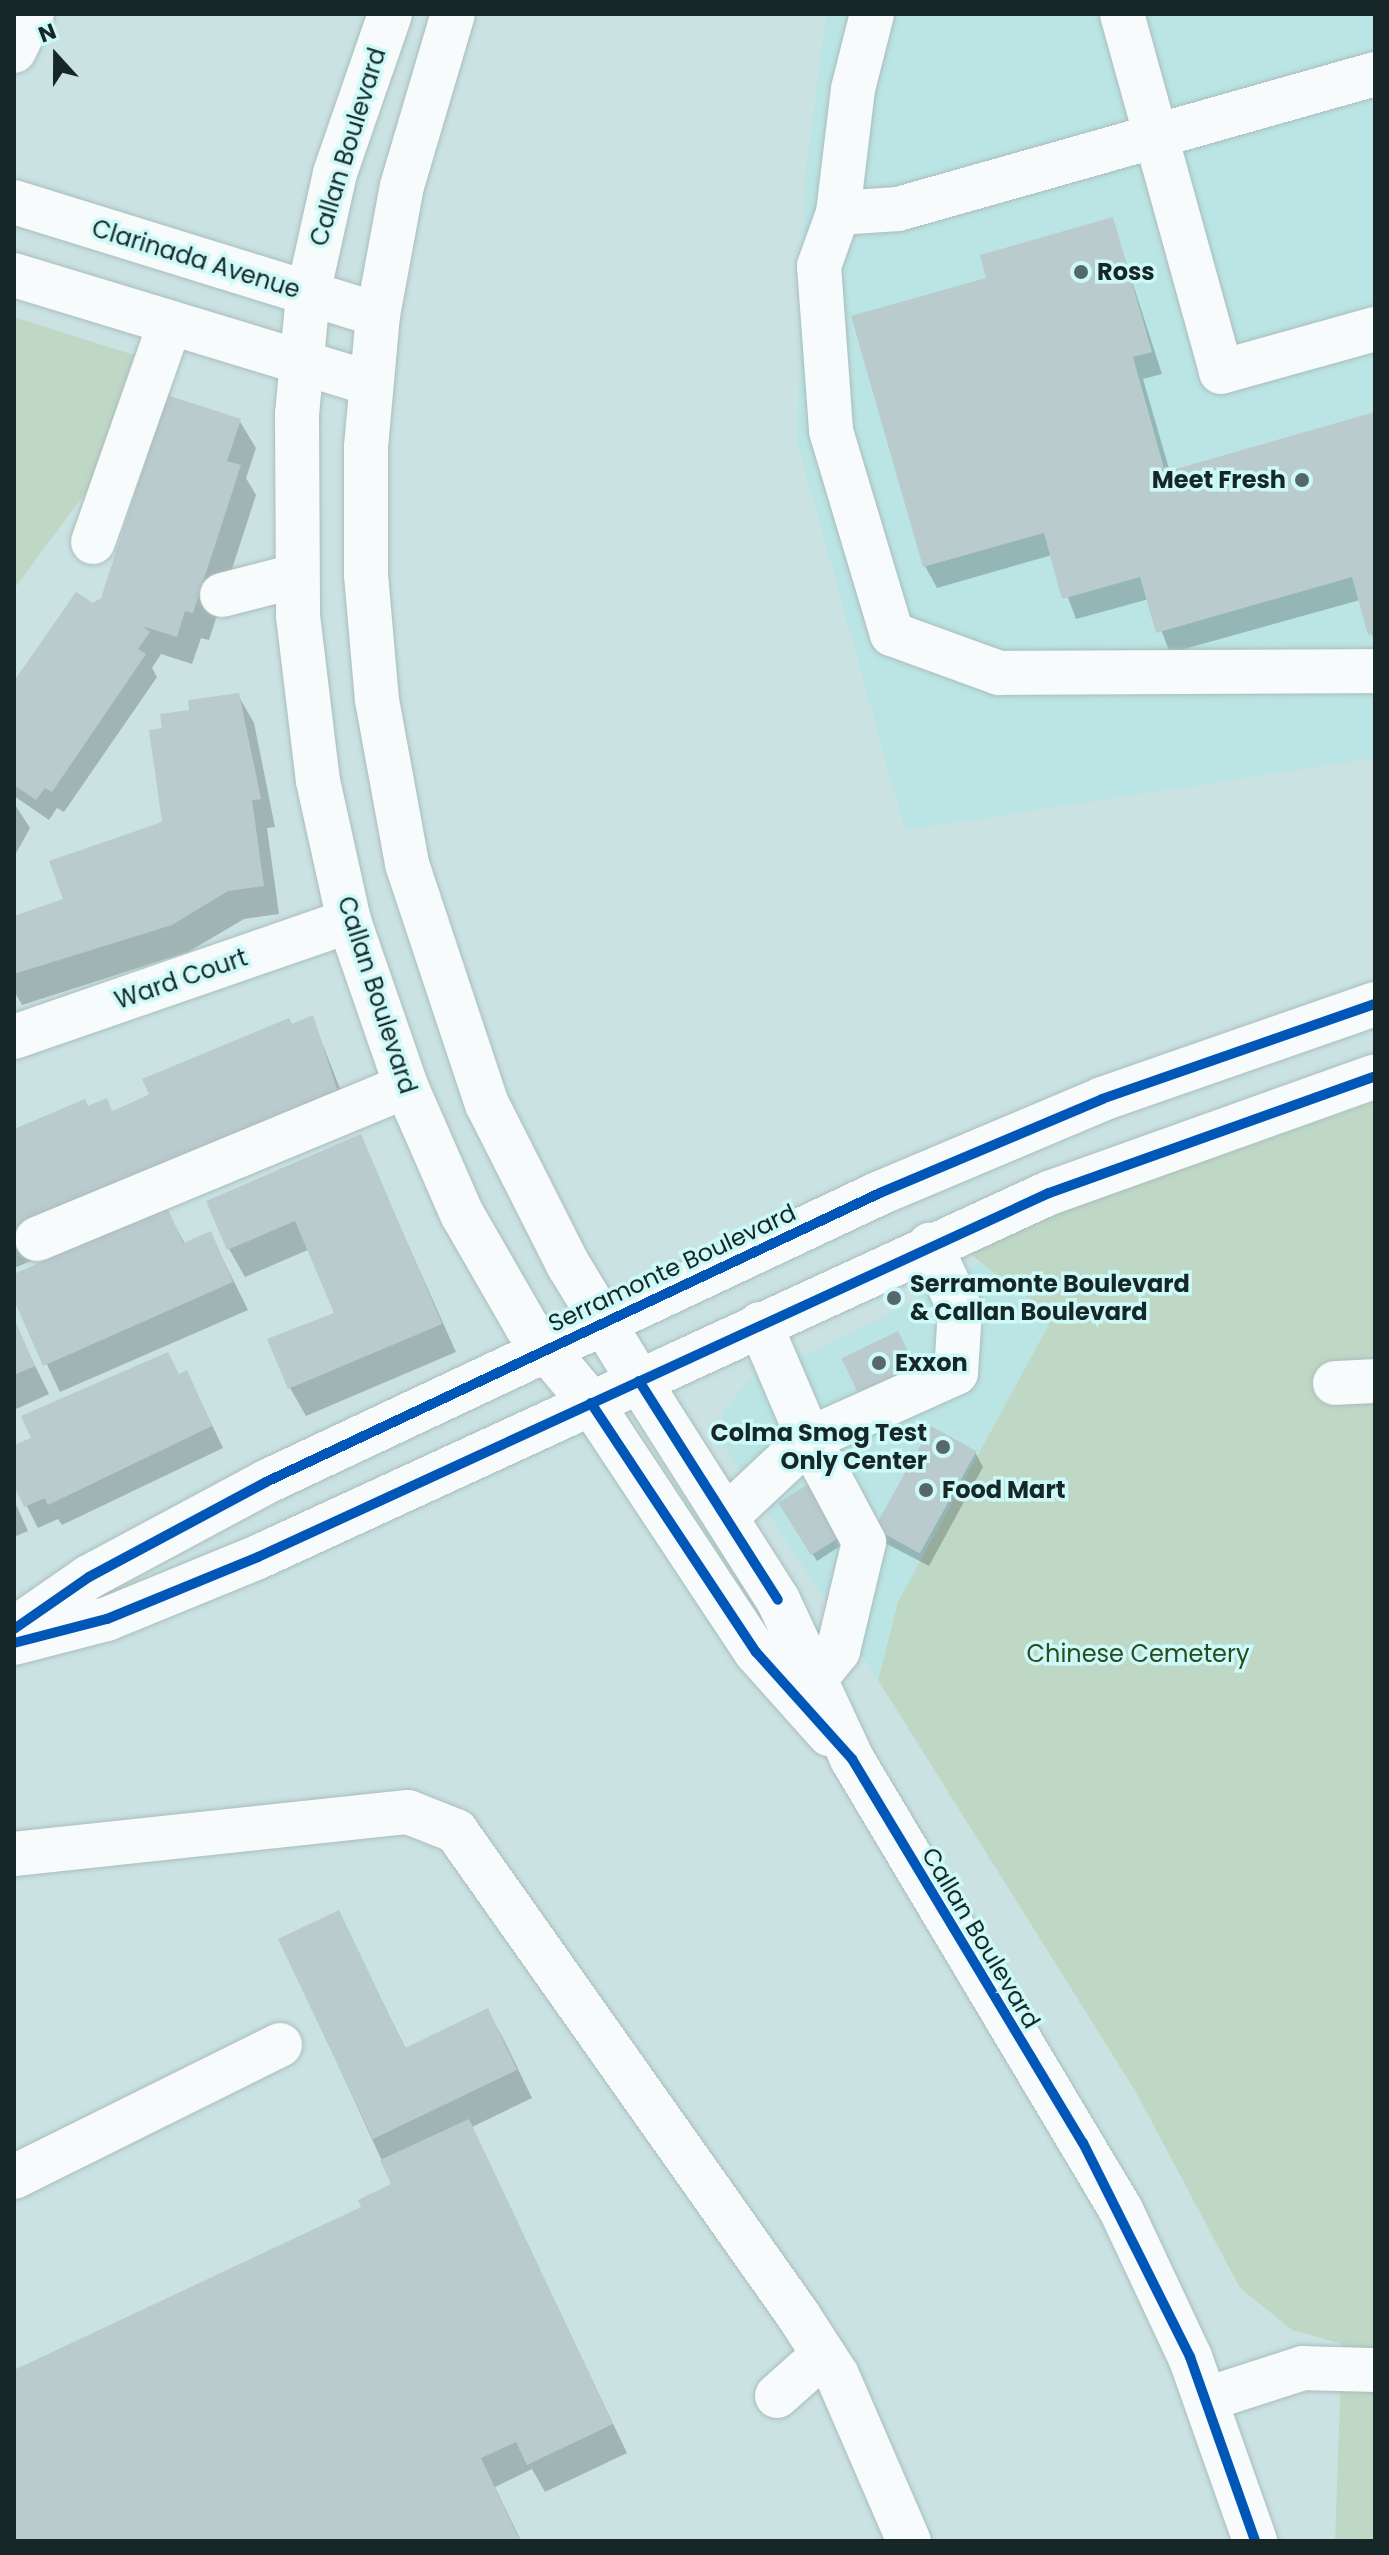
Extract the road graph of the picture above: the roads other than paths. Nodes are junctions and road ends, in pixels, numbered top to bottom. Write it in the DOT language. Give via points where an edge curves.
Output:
graph roads {
  1 [pos="32,14"];
  2 [pos="390,14"];
  3 [pos="453,14"];
  4 [pos="872,14"];
  5 [pos="1122,14"];
  6 [pos="14,51"];
  7 [pos="1375,74"];
  8 [pos="1155,136"];
  9 [pos="14,202"];
  10 [pos="838,213"];
  11 [pos="14,275"];
  12 [pos="308,294"];
  13 [pos="378,315"];
  14 [pos="170,323"];
  15 [pos="1375,329"];
  16 [pos="300,363"];
  17 [pos="369,383"];
  18 [pos="93,542"];
  19 [pos="296,576"];
  20 [pos="222,595"];
  21 [pos="1375,671"];
  22 [pos="349,921"];
  23 [pos="1375,1004"];
  24 [pos="14,1037"];
  25 [pos="1375,1076"];
  26 [pos="406,1086"];
  27 [pos="37,1239"];
  28 [pos="930,1245"];
  29 [pos="603,1322"];
  30 [pos="760,1324"];
  31 [pos="545,1350"];
  32 [pos="639,1381"];
  33 [pos="591,1403"];
  34 [pos="809,1439"];
  35 [pos="726,1517"];
  36 [pos="14,1629"];
  37 [pos="14,1643"];
  38 [pos="816,1678"];
  39 [pos="852,1759"];
  40 [pos="14,1854"];
  41 [pos="280,2045"];
  42 [pos="14,2177"];
  43 [pos="823,2355"];
  44 [pos="1375,2370"];
  45 [pos="777,2396"];
  46 [pos="1207,2399"];
  47 [pos="909,2541"];
  48 [pos="1255,2541"];
  1 -- 6 [label="main road"];
  2 -- 12 [label="main road, Callan Boulevard" via="335,173"];
  3 -- 13 [label="main road, Callan Boulevard" via="409,160"];
  4 -- 10 [label="main road" via="853,89"];
  5 -- 8 [label="main road"];
  7 -- 8 [label="main road"];
  8 -- 10 [label="main road" via="898,209"];
  8 -- 15 [label="main road" via="1221,372"];
  9 -- 12 [label="main road, Clarinada Avenue"];
  10 -- 21 [label="main road" via="819,266 831,431 892,634 999,673"];
  11 -- 14 [label="main road"];
  12 -- 13 [label="main road, Clarinada Avenue"];
  12 -- 16 [label="main road, Callan Boulevard"];
  13 -- 17 [label="main road, Callan Boulevard"];
  14 -- 16 [label="main road"];
  14 -- 18 [label="main road"];
  16 -- 17 [label="main road"];
  16 -- 19 [label="main road, Callan Boulevard"];
  17 -- 29 [label="main road, Callan Boulevard" via="369,629 407,864 487,1104"];
  19 -- 20 [label="main road"];
  19 -- 22 [label="main road, Callan Boulevard" via="314,754"];
  22 -- 24 [label="main road, Ward Court"];
  22 -- 26 [label="main road, Callan Boulevard"];
  23 -- 29 [label="main road, Serramonte Boulevard" via="1031,1127"];
  25 -- 28 [label="main road" via="1120,1165"];
  26 -- 27 [label="main road"];
  26 -- 31 [label="main road, Callan Boulevard" via="478,1243"];
  28 -- 30 [label="main road"];
  28 -- 34 [label="main road" via="960,1309 956,1373"];
  29 -- 31 [label="main road, Serramonte Boulevard"];
  29 -- 32 [label="main road, Callan Boulevard"];
  30 -- 32 [label="main road"];
  30 -- 34 [label="main road"];
  31 -- 33 [label="main road, Callan Boulevard"];
  31 -- 36 [label="main road, Serramonte Boulevard" via="231,1500 89,1577"];
  32 -- 33 [label="main road"];
  32 -- 35 [label="main road, Callan Boulevard"];
  33 -- 37 [label="main road" via="258,1557 107,1619"];
  33 -- 39 [label="main road, Callan Boulevard" via="756,1652"];
  34 -- 35 [label="main road"];
  34 -- 38 [label="main road" via="864,1542 838,1651"];
  35 -- 38 [label="main road, Callan Boulevard"];
  38 -- 39 [label="main road, Callan Boulevard"];
  39 -- 46 [label="main road, Callan Boulevard" via="1102,2175"];
  40 -- 43 [label="main road" via="408,1812 456,1831"];
  41 -- 42 [label="main road"];
  43 -- 45 [label="main road"];
  43 -- 47 [label="main road"];
  44 -- 46 [label="main road" via="1303,2368"];
  46 -- 48 [label="main road, Callan Boulevard"];
}
